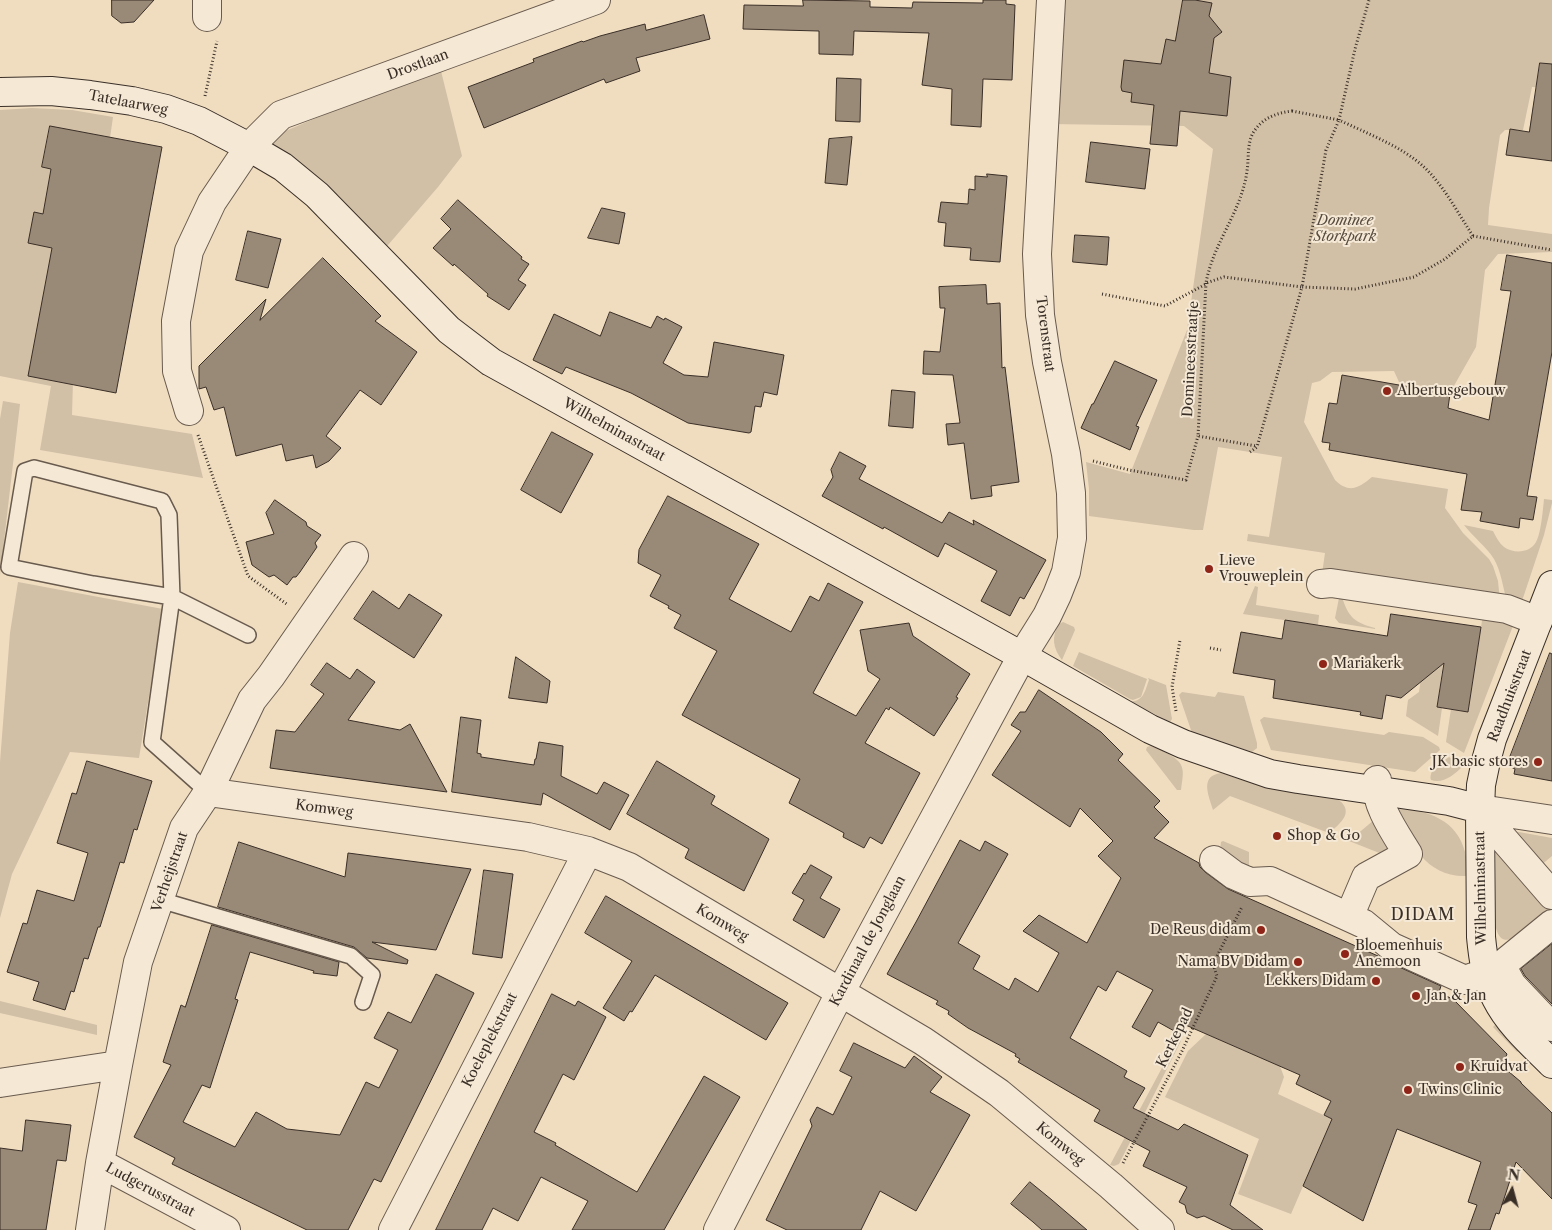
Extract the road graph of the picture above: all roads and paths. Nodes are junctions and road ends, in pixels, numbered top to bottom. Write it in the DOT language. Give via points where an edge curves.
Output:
graph roads {
  1 [pos="596,0"];
  2 [pos="1051,0"];
  3 [pos="1369,0"];
  4 [pos="207,8"];
  5 [pos="0,92"];
  6 [pos="1339,120"];
  7 [pos="199,121"];
  8 [pos="249,147"];
  9 [pos="1473,236"];
  10 [pos="1552,250"];
  11 [pos="1206,283"];
  12 [pos="1302,287"];
  13 [pos="1102,294"];
  14 [pos="189,411"];
  15 [pos="1198,436"];
  16 [pos="1257,447"];
  17 [pos="1250,452"];
  18 [pos="1066,454"];
  19 [pos="354,556"];
  20 [pos="1248,573"];
  21 [pos="1321,584"];
  22 [pos="1246,585"];
  23 [pos="1552,585"];
  24 [pos="172,597"];
  25 [pos="309,620"];
  26 [pos="1538,621"];
  27 [pos="248,635"];
  28 [pos="1180,640"];
  29 [pos="1210,648"];
  30 [pos="1221,650"];
  31 [pos="1022,656"];
  32 [pos="1183,744"];
  33 [pos="1376,785"];
  34 [pos="208,792"];
  35 [pos="1489,817"];
  36 [pos="1552,820"];
  37 [pos="588,851"];
  38 [pos="1214,860"];
  39 [pos="1552,895"];
  40 [pos="160,900"];
  41 [pos="1242,906"];
  42 [pos="1349,917"];
  43 [pos="1552,924"];
  44 [pos="1491,970"];
  45 [pos="840,993"];
  46 [pos="363,1002"];
  47 [pos="1552,1027"];
  48 [pos="1552,1064"];
  49 [pos="118,1065"];
  50 [pos="0,1083"];
  51 [pos="100,1163"];
  52 [pos="1111,1186"];
  53 [pos="90,1230"];
  54 [pos="226,1230"];
  55 [pos="392,1230"];
  56 [pos="718,1230"];
  57 [pos="1160,1230"];
  1 -- 8 [label="street, Drostlaan" via="281,115"];
  2 -- 18 [label="street, Torenstraat" via="1037,254 1040,314"];
  3 -- 6 [label="path"];
  4 -- 7 [label="path" via="222,18"];
  5 -- 7 [label="street, Tatelaarweg" via="90,94 166,109"];
  6 -- 9 [label="path, Domineesstraatje" via="1402,151 1423,166"];
  6 -- 11 [label="path, Domineesstraatje" via="1292,111 1267,118 1259,125 1252,134 1241,196 1214,252"];
  6 -- 12 [label="path" via="1326,150"];
  7 -- 8 [label="street, Tatelaarweg"];
  8 -- 14 [label="street, Drostlaan" via="212,202 189,251 176,321 177,371"];
  8 -- 31 [label="street, Wilhelminastraat" via="283,167 317,195 448,330 491,362"];
  9 -- 10 [label="path"];
  9 -- 12 [label="path, Domineesstraatje" via="1445,259 1414,277 1354,289"];
  11 -- 12 [label="path, Domineesstraatje" via="1224,277"];
  11 -- 13 [label="path, Domineesstraatje" via="1165,306"];
  11 -- 15 [label="path, Domineesstraatje"];
  12 -- 16 [label="path"];
  14 -- 25 [label="path" via="248,576"];
  15 -- 16 [label="path, Domineesstraatje"];
  15 -- 18 [label="path" via="1186,480"];
  16 -- 17 [label="path"];
  18 -- 31 [label="street, Torenstraat" via="1072,517 1070,556 1051,608"];
  19 -- 25 [label="street, Verheijstraat"];
  20 -- 22 [label="path"];
  21 -- 26 [label="street" via="1507,609"];
  23 -- 26 [label="street, Raadhuisstraat"];
  24 -- 24 [label="lane" via="9,568 25,471 34,468 162,501 169,515"];
  24 -- 27 [label="lane"];
  24 -- 34 [label="lane" via="152,742"];
  25 -- 34 [label="street, Verheijstraat" via="252,700"];
  26 -- 35 [label="street, Raadhuisstraat" via="1492,740 1481,785"];
  28 -- 32 [label="path" via="1172,692"];
  29 -- 30 [label="path"];
  31 -- 32 [label="street" via="1150,729"];
  31 -- 45 [label="street, Kardinaal de Jonglaan"];
  32 -- 33 [label="street" via="1270,774"];
  33 -- 35 [label="street" via="1449,801"];
  33 -- 42 [label="street" via="1389,822 1408,854 1366,877"];
  34 -- 37 [label="street, Komweg" via="528,837"];
  34 -- 40 [label="street, Verheijstraat" via="184,828"];
  35 -- 36 [label="street"];
  35 -- 39 [label="street" via="1500,835"];
  35 -- 48 [label="street, Wilhelminastraat" via="1481,937 1487,972 1495,997 1506,1014"];
  37 -- 45 [label="street, Komweg" via="629,867"];
  37 -- 55 [label="street, Koeleplekstraat"];
  38 -- 42 [label="street" via="1250,882 1270,881"];
  40 -- 46 [label="lane" via="351,956 372,975"];
  40 -- 49 [label="street, Verheijstraat" via="138,962"];
  41 -- 52 [label="path, Kerkepad" via="1213,964 1217,976 1182,1051"];
  42 -- 44 [label="street" via="1364,924 1392,948 1465,980"];
  43 -- 44 [label="street"];
  44 -- 47 [label="street" via="1512,985"];
  45 -- 52 [label="street, Komweg" via="923,1041 1000,1093"];
  45 -- 56 [label="street, Kardinaal de Jonglaan"];
  49 -- 50 [label="street"];
  49 -- 51 [label="street, Verheijstraat"];
  51 -- 53 [label="street, Verheijstraat"];
  51 -- 54 [label="street, Ludgerusstraat"];
  52 -- 57 [label="street, Komweg"];
}
